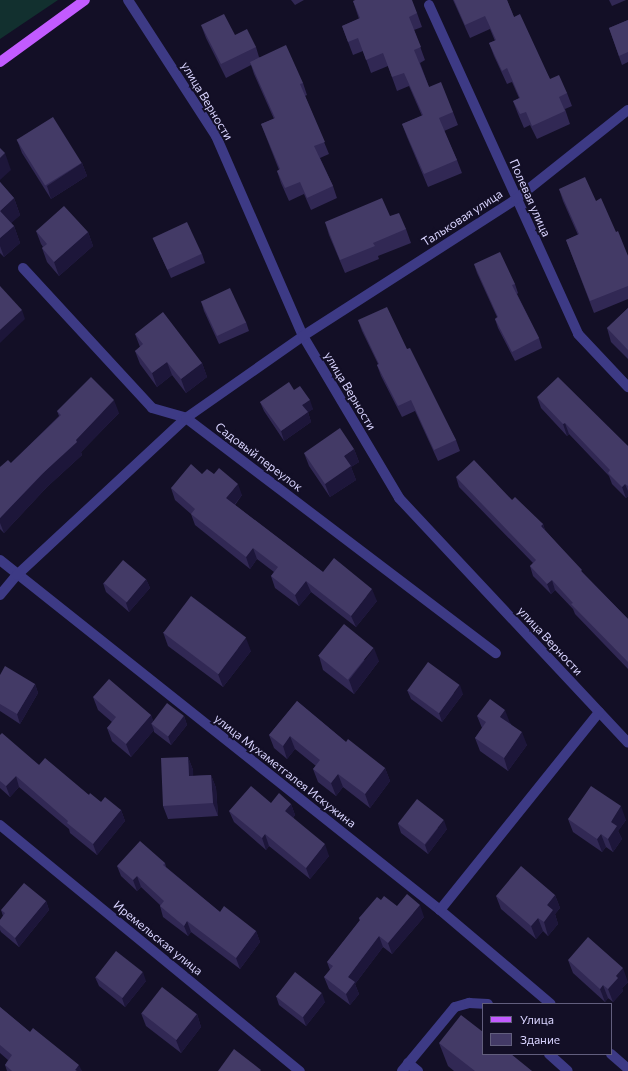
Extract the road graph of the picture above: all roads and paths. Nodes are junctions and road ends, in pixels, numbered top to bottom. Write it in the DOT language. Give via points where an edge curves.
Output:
graph roads {
  1 [pos="85,0"];
  2 [pos="128,0"];
  3 [pos="429,5"];
  4 [pos="0,62"];
  5 [pos="628,110"];
  6 [pos="516,199"];
  7 [pos="23,268"];
  8 [pos="303,336"];
  9 [pos="628,387"];
  10 [pos="186,418"];
  11 [pos="0,560"];
  12 [pos="18,575"];
  13 [pos="0,595"];
  14 [pos="496,653"];
  15 [pos="599,712"];
  16 [pos="628,743"];
  17 [pos="0,825"];
  18 [pos="440,910"];
  19 [pos="550,1003"];
  20 [pos="482,1004"];
  21 [pos="550,1055"];
  22 [pos="612,1055"];
  23 [pos="405,1067"];
  24 [pos="628,1069"];
  25 [pos="300,1071"];
  26 [pos="418,1071"];
  27 [pos="568,1071"];
  1 -- 4 [label="main road"];
  2 -- 8 [label="street, улица Верности" via="216,136"];
  3 -- 6 [label="street, Полевая улица"];
  5 -- 6 [label="street, Тальковая улица"];
  6 -- 8 [label="street, Тальковая улица"];
  6 -- 9 [label="street, Полевая улица" via="578,334"];
  7 -- 10 [label="street, Садовый переулок" via="152,408"];
  8 -- 10 [label="street, Тальковая улица"];
  8 -- 15 [label="street, улица Верности" via="399,498"];
  10 -- 12 [label="street, Тальковая улица"];
  10 -- 14 [label="street, Садовый переулок"];
  11 -- 12 [label="street, улица Мухаметгалея Искужина"];
  12 -- 13 [label="street, Тальковая улица"];
  12 -- 18 [label="street, улица Мухаметгалея Искужина"];
  15 -- 16 [label="street, улица Верности"];
  15 -- 18 [label="street"];
  17 -- 25 [label="street, Иремельская улица"];
  18 -- 19 [label="street, улица Мухаметгалея Искужина"];
  20 -- 23 [label="street" via="469,1003 455,1007"];
  21 -- 27 [label="street"];
  22 -- 24 [label="street"];
  23 -- 26 [label="street"];
}
